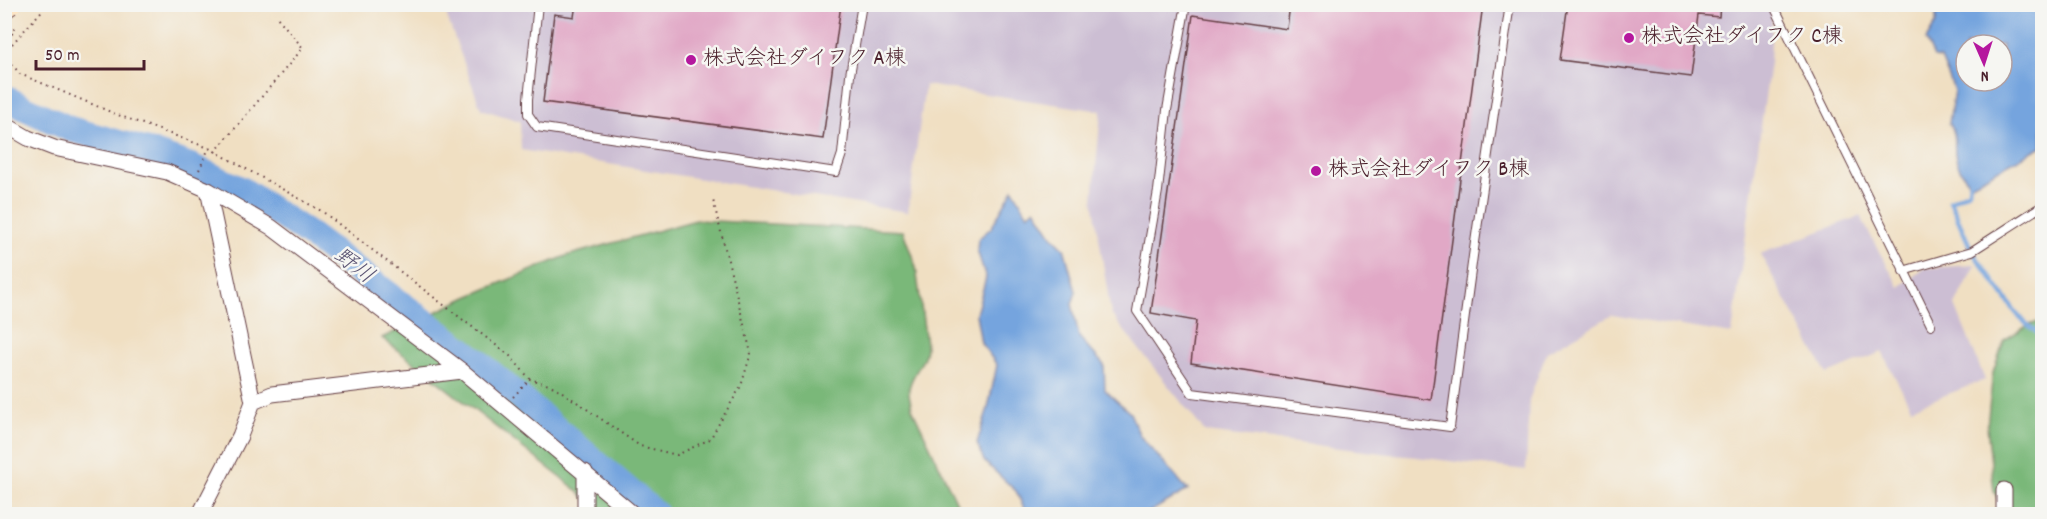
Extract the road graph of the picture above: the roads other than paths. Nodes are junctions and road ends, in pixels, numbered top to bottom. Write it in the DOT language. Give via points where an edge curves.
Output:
graph roads {
  1 [pos="538,4"];
  2 [pos="862,4"];
  3 [pos="1186,4"];
  4 [pos="1251,4"];
  5 [pos="1257,4"];
  6 [pos="1510,4"];
  7 [pos="1773,4"];
  8 [pos="4,124"];
  9 [pos="208,190"];
  10 [pos="2043,206"];
  11 [pos="1903,271"];
  12 [pos="1930,325"];
  13 [pos="462,371"];
  14 [pos="252,402"];
  15 [pos="585,472"];
  16 [pos="2004,490"];
  17 [pos="200,514"];
  18 [pos="585,514"];
  19 [pos="633,514"];
  20 [pos="2004,514"];
  1 -- 2 [label="lane" via="528,99 528,114 537,127 836,172 842,154"];
  3 -- 6 [label="lane" via="1137,311 1192,393 1450,427"];
  4 -- 5 [label="lane"];
  7 -- 11 [label="lane"];
  8 -- 9 [label="street" via="54,148 167,172"];
  9 -- 13 [label="street" via="271,227"];
  9 -- 14 [label="street"];
  10 -- 11 [label="lane" via="1972,251"];
  11 -- 12 [label="lane"];
  13 -- 14 [label="street" via="272,394"];
  13 -- 15 [label="street"];
  14 -- 17 [label="street" via="240,436"];
  15 -- 18 [label="street"];
  15 -- 19 [label="street"];
  16 -- 20 [label="street"];
}
